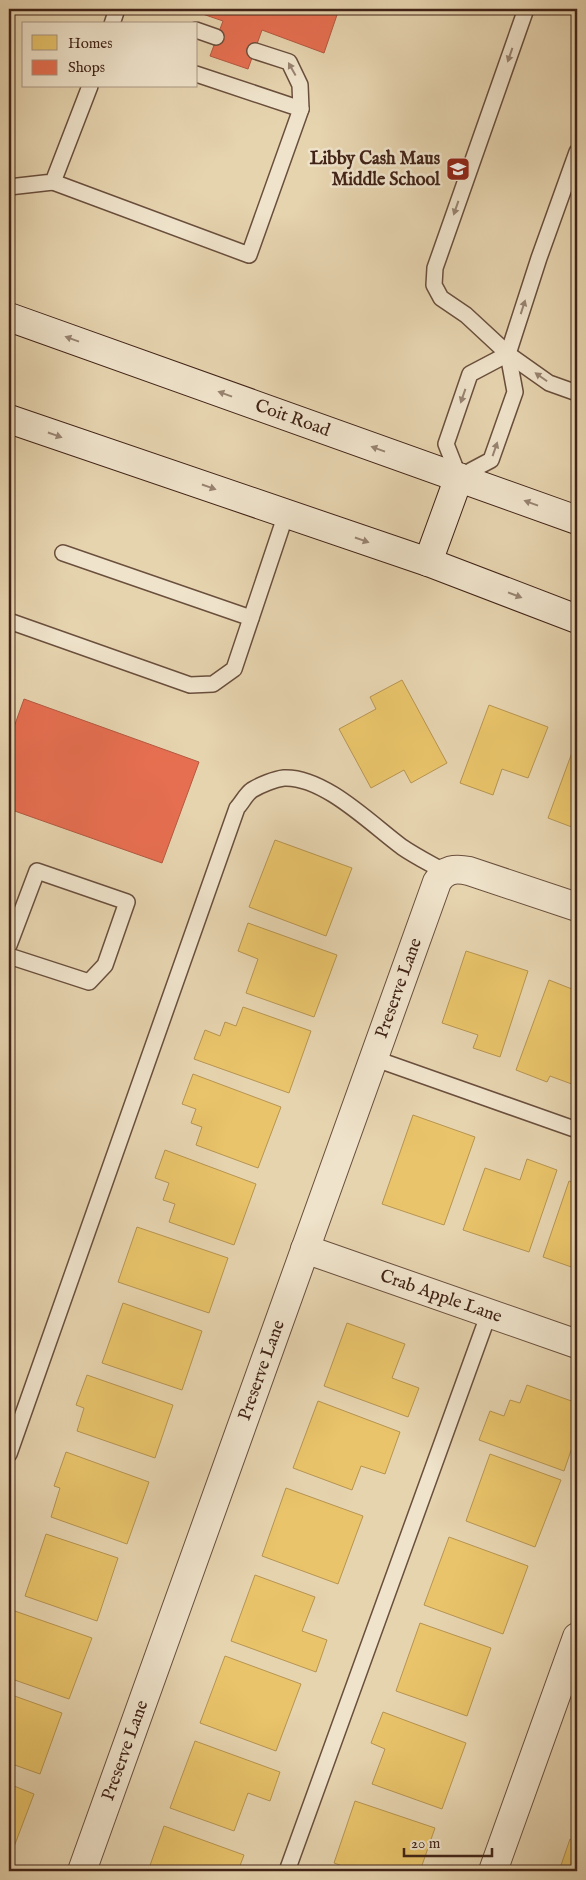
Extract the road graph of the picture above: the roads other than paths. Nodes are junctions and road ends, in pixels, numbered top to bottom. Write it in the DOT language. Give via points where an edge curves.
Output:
graph roads {
  1 [pos="117,9"];
  2 [pos="526,9"];
  3 [pos="113,22"];
  4 [pos="198,31"];
  5 [pos="216,37"];
  6 [pos="255,51"];
  7 [pos="198,75"];
  8 [pos="89,88"];
  9 [pos="301,109"];
  10 [pos="577,152"];
  11 [pos="53,182"];
  12 [pos="9,187"];
  13 [pos="9,317"];
  14 [pos="508,354"];
  15 [pos="577,392"];
  16 [pos="9,419"];
  17 [pos="459,478"];
  18 [pos="286,514"];
  19 [pos="577,520"];
  20 [pos="63,552"];
  21 [pos="428,562"];
  22 [pos="251,618"];
  23 [pos="577,619"];
  24 [pos="9,621"];
  25 [pos="445,872"];
  26 [pos="577,907"];
  27 [pos="9,945"];
  28 [pos="9,956"];
  29 [pos="373,1058"];
  30 [pos="577,1130"];
  31 [pos="304,1249"];
  32 [pos="489,1314"];
  33 [pos="577,1344"];
  34 [pos="9,1454"];
  35 [pos="577,1637"];
  36 [pos="82,1871"];
  37 [pos="287,1871"];
  38 [pos="493,1871"];
  1 -- 3 [label="lane"];
  2 -- 14 [label="lane, one-way" via="434,268 434,285 442,298 466,315"];
  4 -- 5 [label="lane"];
  9 -- 6 [label="lane, one-way" via="300,85 289,62"];
  7 -- 9 [label="lane"];
  8 -- 11 [label="lane"];
  9 -- 11 [label="lane" via="249,254"];
  14 -- 10 [label="lane, one-way"];
  11 -- 12 [label="lane"];
  17 -- 13 [label="street, Coit Road, one-way"];
  15 -- 14 [label="lane, one-way" via="549,383"];
  17 -- 14 [label="lane, one-way" via="491,460 515,392"];
  14 -- 17 [label="lane, one-way" via="470,374 446,444"];
  16 -- 18 [label="street, one-way"];
  19 -- 17 [label="street, Coit Road, one-way"];
  17 -- 21 [label="street"];
  18 -- 21 [label="street, one-way"];
  18 -- 22 [label="lane"];
  20 -- 22 [label="lane"];
  21 -- 23 [label="street, one-way"];
  22 -- 24 [label="lane" via="234,669 213,684 190,684"];
  25 -- 26 [label="street" via="454,869 469,871"];
  25 -- 29 [label="street, Preserve Lane" via="437,882"];
  25 -- 34 [label="lane" via="404,848 319,786 284,778 250,791 237,808"];
  27 -- 28 [label="lane" via="37,871 127,902 105,965 89,982"];
  29 -- 30 [label="lane"];
  29 -- 31 [label="street, Preserve Lane"];
  31 -- 32 [label="street, Crab Apple Lane"];
  31 -- 36 [label="street, Preserve Lane"];
  32 -- 33 [label="street, Crab Apple Lane"];
  32 -- 37 [label="lane"];
  35 -- 38 [label="street"];
}
